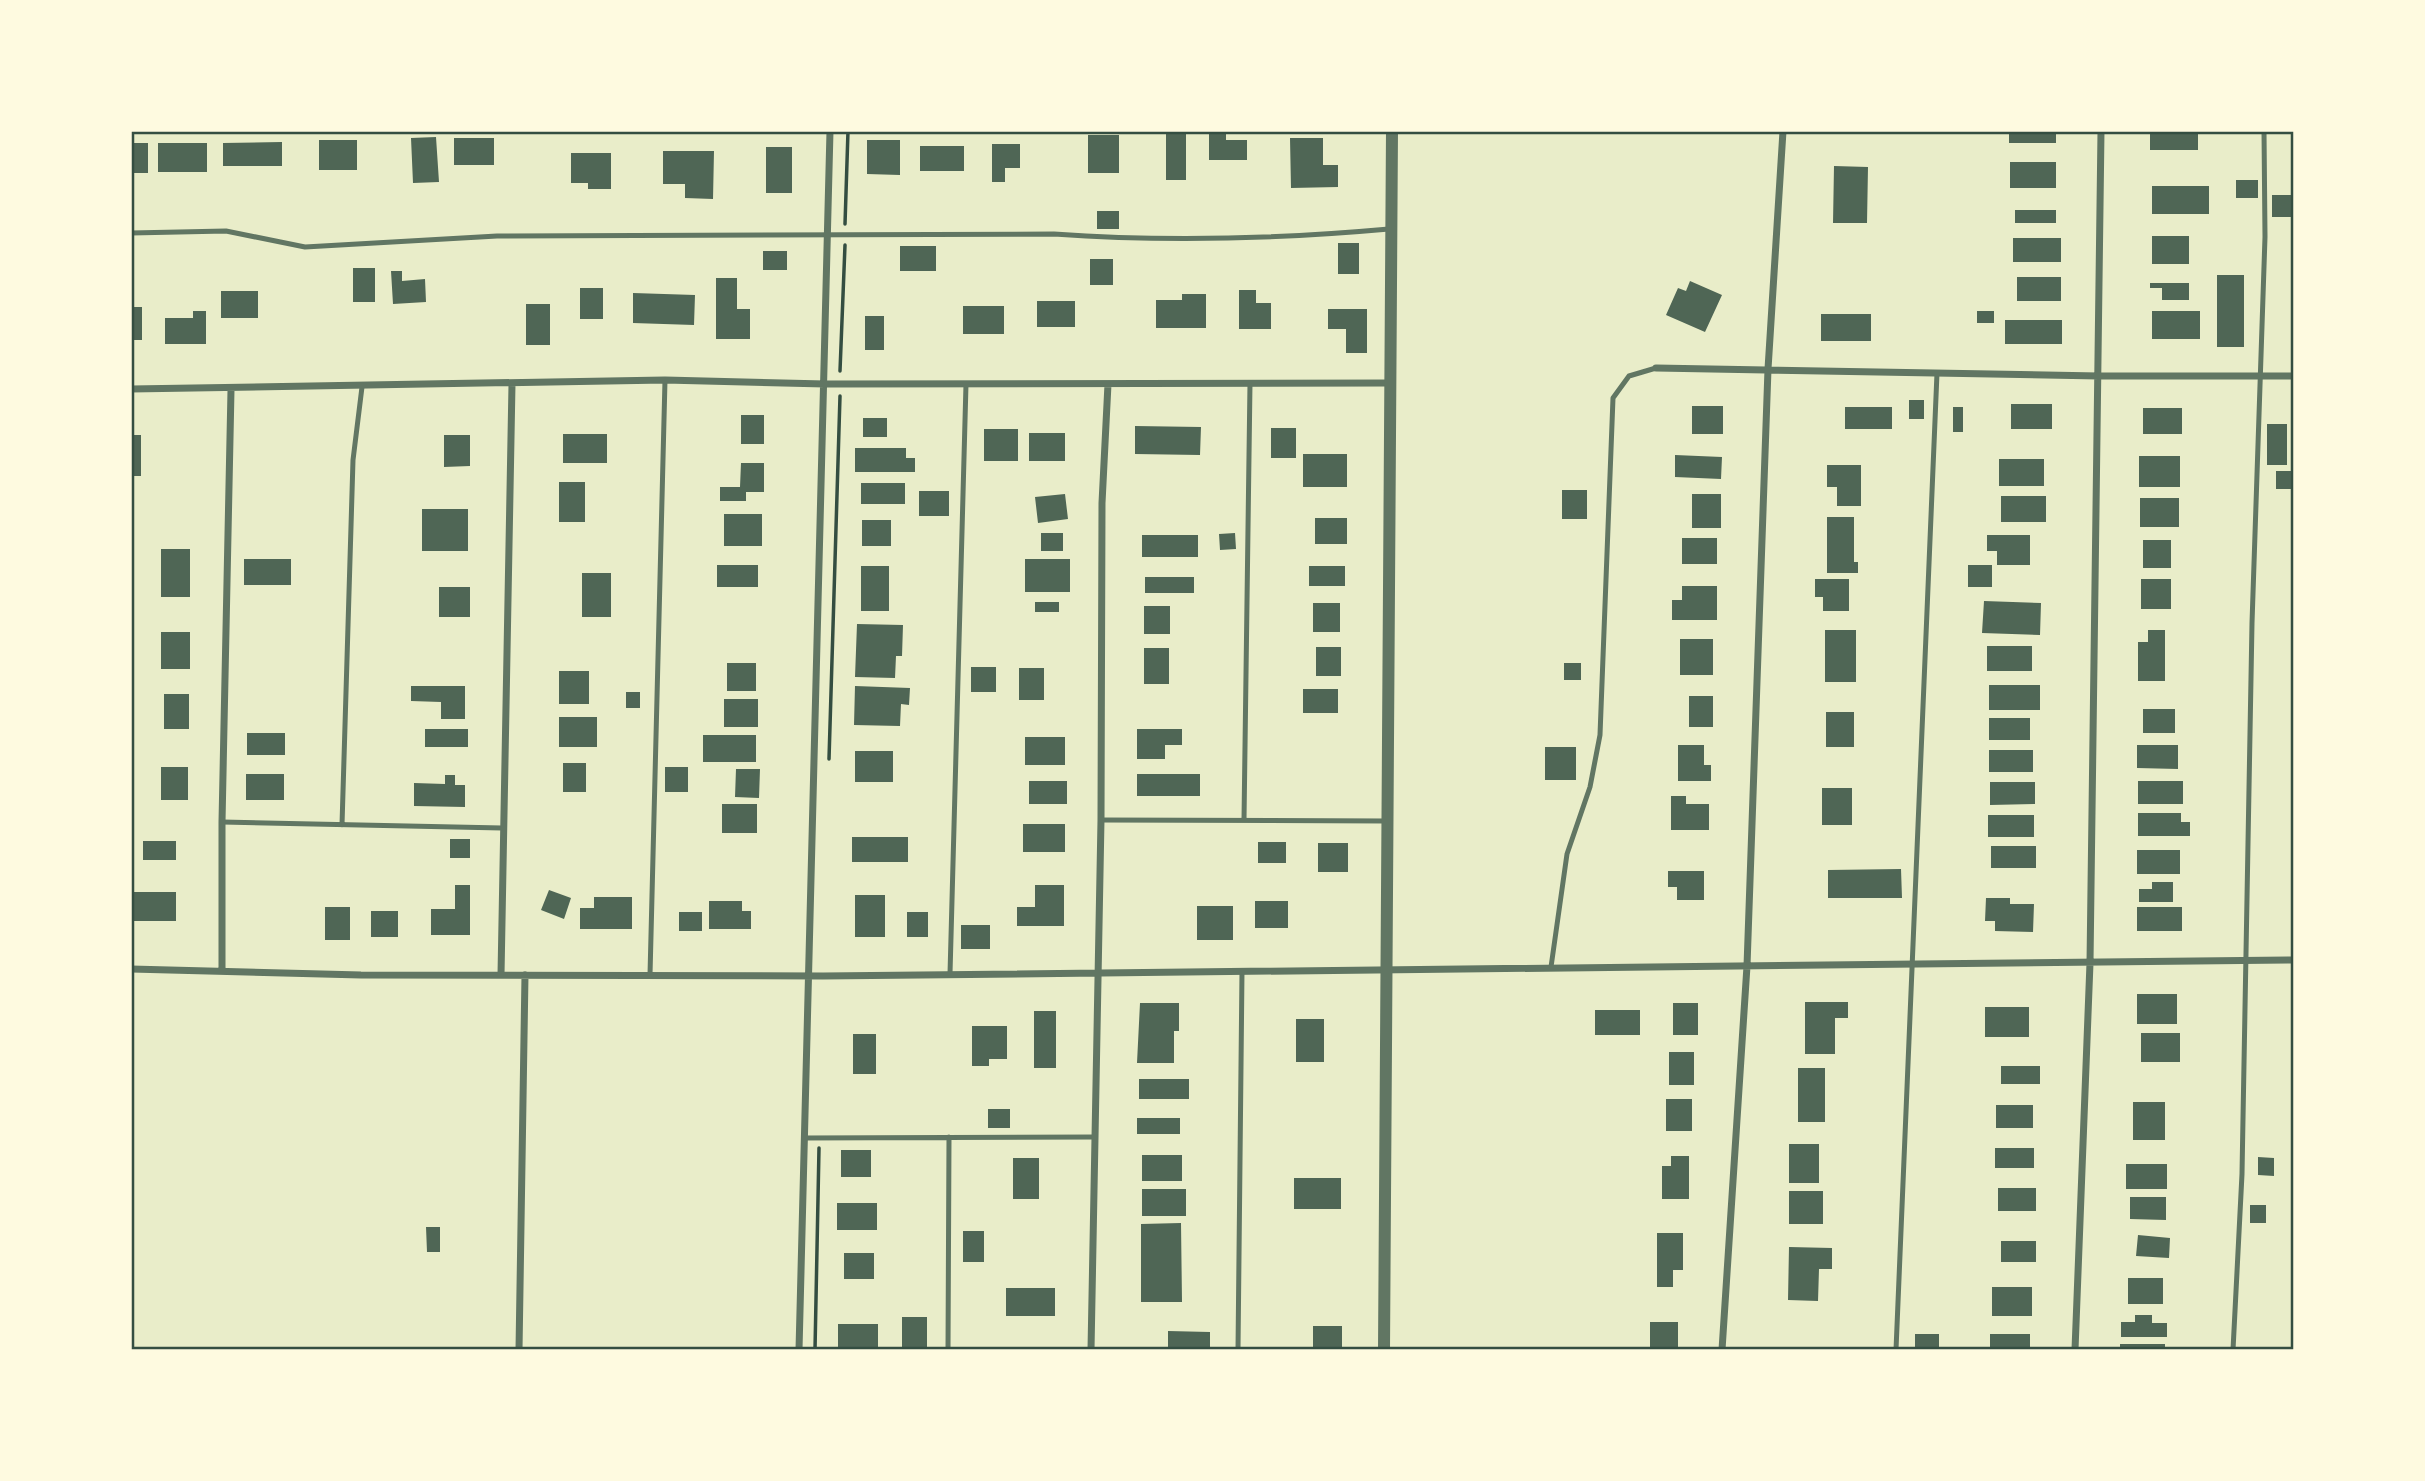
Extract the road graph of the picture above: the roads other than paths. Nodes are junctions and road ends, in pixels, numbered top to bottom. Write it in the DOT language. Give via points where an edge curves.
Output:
graph roads {
  1 [pos="830,131"];
  2 [pos="1392,131"];
  3 [pos="1783,131"];
  4 [pos="2101,131"];
  5 [pos="2264,131"];
  6 [pos="1391,229"];
  7 [pos="131,233"];
  8 [pos="827,236"];
  9 [pos="1656,368"];
  10 [pos="1768,369"];
  11 [pos="1937,373"];
  12 [pos="2099,376"];
  13 [pos="2258,376"];
  14 [pos="2294,376"];
  15 [pos="665,380"];
  16 [pos="1250,383"];
  17 [pos="1390,383"];
  18 [pos="512,384"];
  19 [pos="825,384"];
  20 [pos="966,384"];
  21 [pos="1108,384"];
  22 [pos="362,387"];
  23 [pos="131,389"];
  24 [pos="230,390"];
  25 [pos="1101,820"];
  26 [pos="1244,820"];
  27 [pos="1386,821"];
  28 [pos="222,822"];
  29 [pos="342,825"];
  30 [pos="502,828"];
  31 [pos="2294,960"];
  32 [pos="2246,961"];
  33 [pos="1911,962"];
  34 [pos="2090,963"];
  35 [pos="1747,966"];
  36 [pos="1551,967"];
  37 [pos="131,969"];
  38 [pos="1385,969"];
  39 [pos="222,971"];
  40 [pos="1242,971"];
  41 [pos="1098,973"];
  42 [pos="950,974"];
  43 [pos="501,975"];
  44 [pos="525,975"];
  45 [pos="650,975"];
  46 [pos="808,976"];
  47 [pos="949,1137"];
  48 [pos="1095,1137"];
  49 [pos="804,1138"];
  50 [pos="519,1350"];
  51 [pos="799,1350"];
  52 [pos="948,1350"];
  53 [pos="1091,1350"];
  54 [pos="1238,1350"];
  55 [pos="1384,1350"];
  56 [pos="1722,1350"];
  57 [pos="1896,1350"];
  58 [pos="2075,1350"];
  59 [pos="2233,1350"];
  1 -- 8 [label="street"];
  2 -- 6 [label="street"];
  3 -- 10 [label="street"];
  4 -- 12 [label="street"];
  5 -- 13 [label="lane" via="2265,237"];
  6 -- 8 [label="lane" via="1200,239 1055,234"];
  6 -- 17 [label="street"];
  7 -- 8 [label="lane" via="226,231 305,247 497,236"];
  8 -- 19 [label="street"];
  9 -- 10 [label="street"];
  9 -- 36 [label="lane" via="1629,376 1613,398 1600,735 1590,787 1567,854"];
  10 -- 11 [label="street"];
  10 -- 35 [label="street"];
  11 -- 12 [label="street"];
  11 -- 33 [label="lane"];
  12 -- 13 [label="street"];
  12 -- 34 [label="street"];
  13 -- 14 [label="street"];
  13 -- 32 [label="lane"];
  15 -- 18 [label="street"];
  15 -- 19 [label="street"];
  15 -- 45 [label="lane"];
  16 -- 17 [label="street"];
  16 -- 21 [label="street"];
  16 -- 26 [label="lane"];
  17 -- 27 [label="street"];
  18 -- 22 [label="street"];
  18 -- 30 [label="street"];
  19 -- 20 [label="street"];
  19 -- 46 [label="street"];
  20 -- 21 [label="street"];
  20 -- 42 [label="lane"];
  21 -- 25 [label="street" via="1101,503"];
  22 -- 24 [label="street"];
  22 -- 29 [label="lane" via="352,460"];
  23 -- 24 [label="street"];
  24 -- 28 [label="street"];
  25 -- 26 [label="lane"];
  25 -- 41 [label="street"];
  26 -- 27 [label="lane"];
  27 -- 38 [label="street"];
  28 -- 29 [label="lane"];
  28 -- 39 [label="street"];
  29 -- 30 [label="lane"];
  30 -- 43 [label="street"];
  31 -- 32 [label="street"];
  32 -- 34 [label="street"];
  32 -- 59 [label="lane"];
  33 -- 34 [label="street"];
  33 -- 35 [label="street"];
  33 -- 57 [label="lane"];
  34 -- 58 [label="street"];
  35 -- 36 [label="street"];
  35 -- 56 [label="street"];
  36 -- 38 [label="street"];
  37 -- 39 [label="street"];
  38 -- 40 [label="street"];
  38 -- 55 [label="street"];
  39 -- 43 [label="street"];
  40 -- 41 [label="street"];
  40 -- 54 [label="lane"];
  41 -- 42 [label="street"];
  41 -- 48 [label="street"];
  42 -- 46 [label="street"];
  43 -- 44 [label="street"];
  44 -- 45 [label="street"];
  44 -- 50 [label="street"];
  45 -- 46 [label="street"];
  46 -- 49 [label="street"];
  47 -- 48 [label="lane"];
  47 -- 49 [label="lane"];
  47 -- 52 [label="lane"];
  48 -- 53 [label="street"];
  49 -- 51 [label="street"];
}
